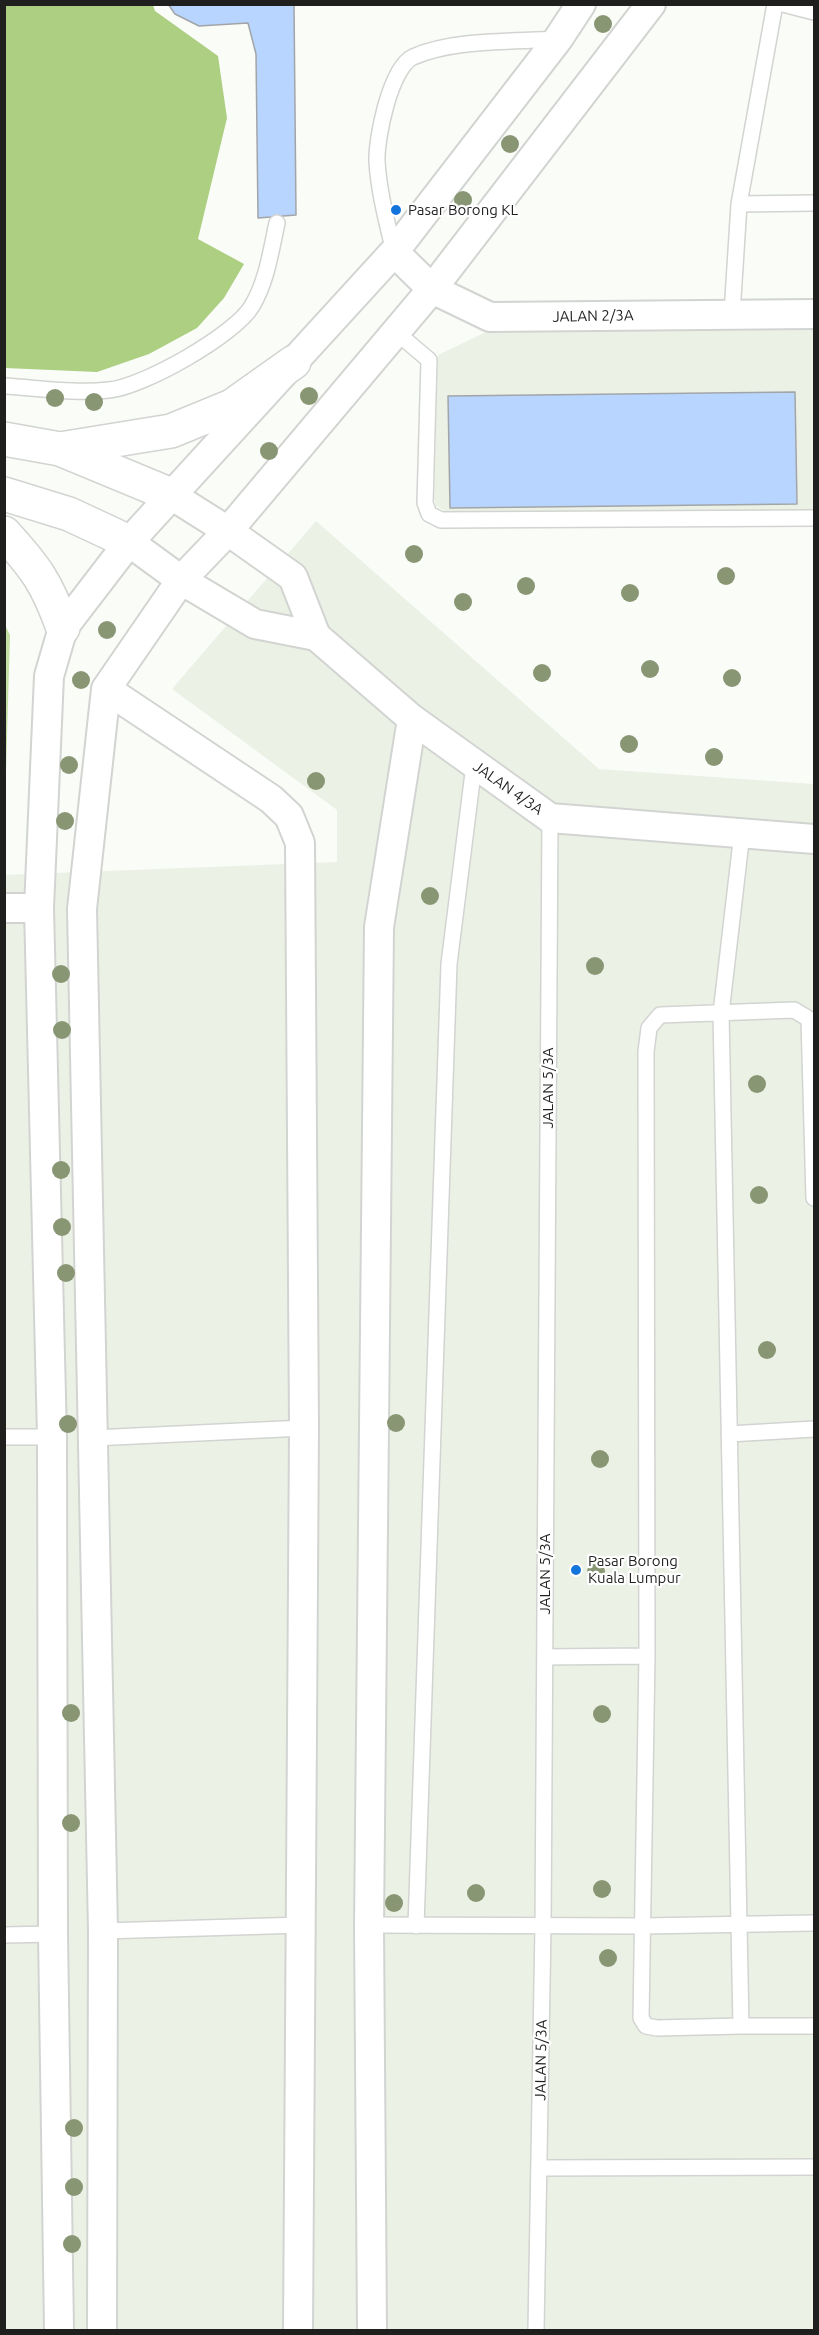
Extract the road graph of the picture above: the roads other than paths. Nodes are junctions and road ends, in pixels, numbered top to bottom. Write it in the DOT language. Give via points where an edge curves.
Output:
graph roads {
  1 [pos="581,4"];
  2 [pos="651,4"];
  3 [pos="775,4"];
  4 [pos="783,4"];
  5 [pos="814,12"];
  6 [pos="558,39"];
  7 [pos="814,203"];
  8 [pos="739,204"];
  9 [pos="277,223"];
  10 [pos="393,252"];
  11 [pos="432,289"];
  12 [pos="732,314"];
  13 [pos="814,314"];
  14 [pos="396,332"];
  15 [pos="294,362"];
  16 [pos="4,386"];
  17 [pos="4,439"];
  18 [pos="60,449"];
  19 [pos="4,494"];
  20 [pos="171,495"];
  21 [pos="814,518"];
  22 [pos="228,531"];
  23 [pos="4,532"];
  24 [pos="129,542"];
  25 [pos="181,580"];
  26 [pos="63,628"];
  27 [pos="316,636"];
  28 [pos="106,689"];
  29 [pos="412,719"];
  30 [pos="474,765"];
  31 [pos="550,818"];
  32 [pos="742,833"];
  33 [pos="814,839"];
  34 [pos="4,908"];
  35 [pos="39,908"];
  36 [pos="721,1012"];
  37 [pos="814,1198"];
  38 [pos="304,1428"];
  39 [pos="814,1429"];
  40 [pos="729,1434"];
  41 [pos="4,1437"];
  42 [pos="52,1437"];
  43 [pos="93,1438"];
  44 [pos="647,1656"];
  45 [pos="544,1657"];
  46 [pos="814,1923"];
  47 [pos="302,1925"];
  48 [pos="369,1925"];
  49 [pos="416,1926"];
  50 [pos="543,1926"];
  51 [pos="643,1926"];
  52 [pos="738,1926"];
  53 [pos="103,1931"];
  54 [pos="53,1934"];
  55 [pos="4,1935"];
  56 [pos="741,2026"];
  57 [pos="814,2026"];
  58 [pos="539,2168"];
  59 [pos="814,2168"];
  60 [pos="58,2331"];
  61 [pos="102,2331"];
  62 [pos="298,2331"];
  63 [pos="372,2331"];
  64 [pos="536,2331"];
  1 -- 6 [label="street"];
  2 -- 11 [label="street"];
  3 -- 8 [label="lane"];
  4 -- 5 [label="lane"];
  6 -- 10 [label="street"];
  6 -- 10 [label="lane" via="445,47 411,58 390,88 377,159"];
  7 -- 8 [label="lane"];
  8 -- 12 [label="lane"];
  9 -- 16 [label="lane" via="264,278 252,306 234,327 213,341 134,384 111,390"];
  10 -- 11 [label="street, JALAN 2/3A"];
  10 -- 15 [label="street"];
  11 -- 12 [label="street, JALAN 2/3A" via="490,317"];
  11 -- 14 [label="street"];
  12 -- 13 [label="street, JALAN 2/3A"];
  14 -- 21 [label="lane" via="429,360 425,503 429,514 441,520"];
  14 -- 22 [label="street"];
  15 -- 18 [label="street" via="232,406 171,432"];
  15 -- 20 [label="street"];
  17 -- 18 [label="street"];
  18 -- 20 [label="street"];
  19 -- 24 [label="street" via="69,514"];
  20 -- 22 [label="street, JALAN 4/3A"];
  20 -- 24 [label="street"];
  22 -- 25 [label="street"];
  22 -- 27 [label="street, JALAN 4/3A" via="292,578"];
  23 -- 26 [label="street" via="36,567"];
  24 -- 25 [label="street, JALAN 4/3A"];
  24 -- 26 [label="street"];
  25 -- 27 [label="street, JALAN 4/3A" via="255,624"];
  25 -- 28 [label="street"];
  26 -- 35 [label="street" via="49,676"];
  27 -- 29 [label="street, JALAN 4/3A"];
  28 -- 38 [label="street" via="271,799 289,816 300,843"];
  28 -- 43 [label="street" via="82,909"];
  29 -- 30 [label="street, JALAN 4/3A"];
  29 -- 48 [label="street" via="379,927"];
  30 -- 31 [label="street, JALAN 4/3A"];
  30 -- 49 [label="lane" via="449,963"];
  31 -- 32 [label="street, JALAN 4/3A"];
  31 -- 45 [label="lane, JALAN 5/3A"];
  32 -- 33 [label="street, JALAN 4/3A"];
  32 -- 36 [label="lane"];
  34 -- 35 [label="street"];
  35 -- 42 [label="street"];
  36 -- 37 [label="lane" via="794,1010 808,1019"];
  36 -- 40 [label="lane"];
  36 -- 44 [label="lane" via="660,1015 649,1028 646,1052"];
  38 -- 43 [label="lane"];
  38 -- 47 [label="street"];
  39 -- 40 [label="lane"];
  40 -- 52 [label="lane"];
  41 -- 42 [label="lane"];
  42 -- 54 [label="street"];
  43 -- 53 [label="street"];
  44 -- 45 [label="lane"];
  44 -- 51 [label="lane"];
  45 -- 50 [label="lane, JALAN 5/3A"];
  46 -- 52 [label="lane"];
  47 -- 53 [label="lane"];
  47 -- 62 [label="street"];
  48 -- 49 [label="lane"];
  48 -- 63 [label="street"];
  49 -- 50 [label="lane"];
  50 -- 51 [label="lane"];
  50 -- 58 [label="lane, JALAN 5/3A"];
  51 -- 52 [label="lane"];
  51 -- 56 [label="lane" via="641,2018 646,2026"];
  52 -- 56 [label="lane"];
  53 -- 61 [label="street"];
  54 -- 55 [label="lane"];
  54 -- 60 [label="street"];
  56 -- 57 [label="lane"];
  58 -- 59 [label="lane"];
  58 -- 64 [label="lane, JALAN 5/3A"];
}
